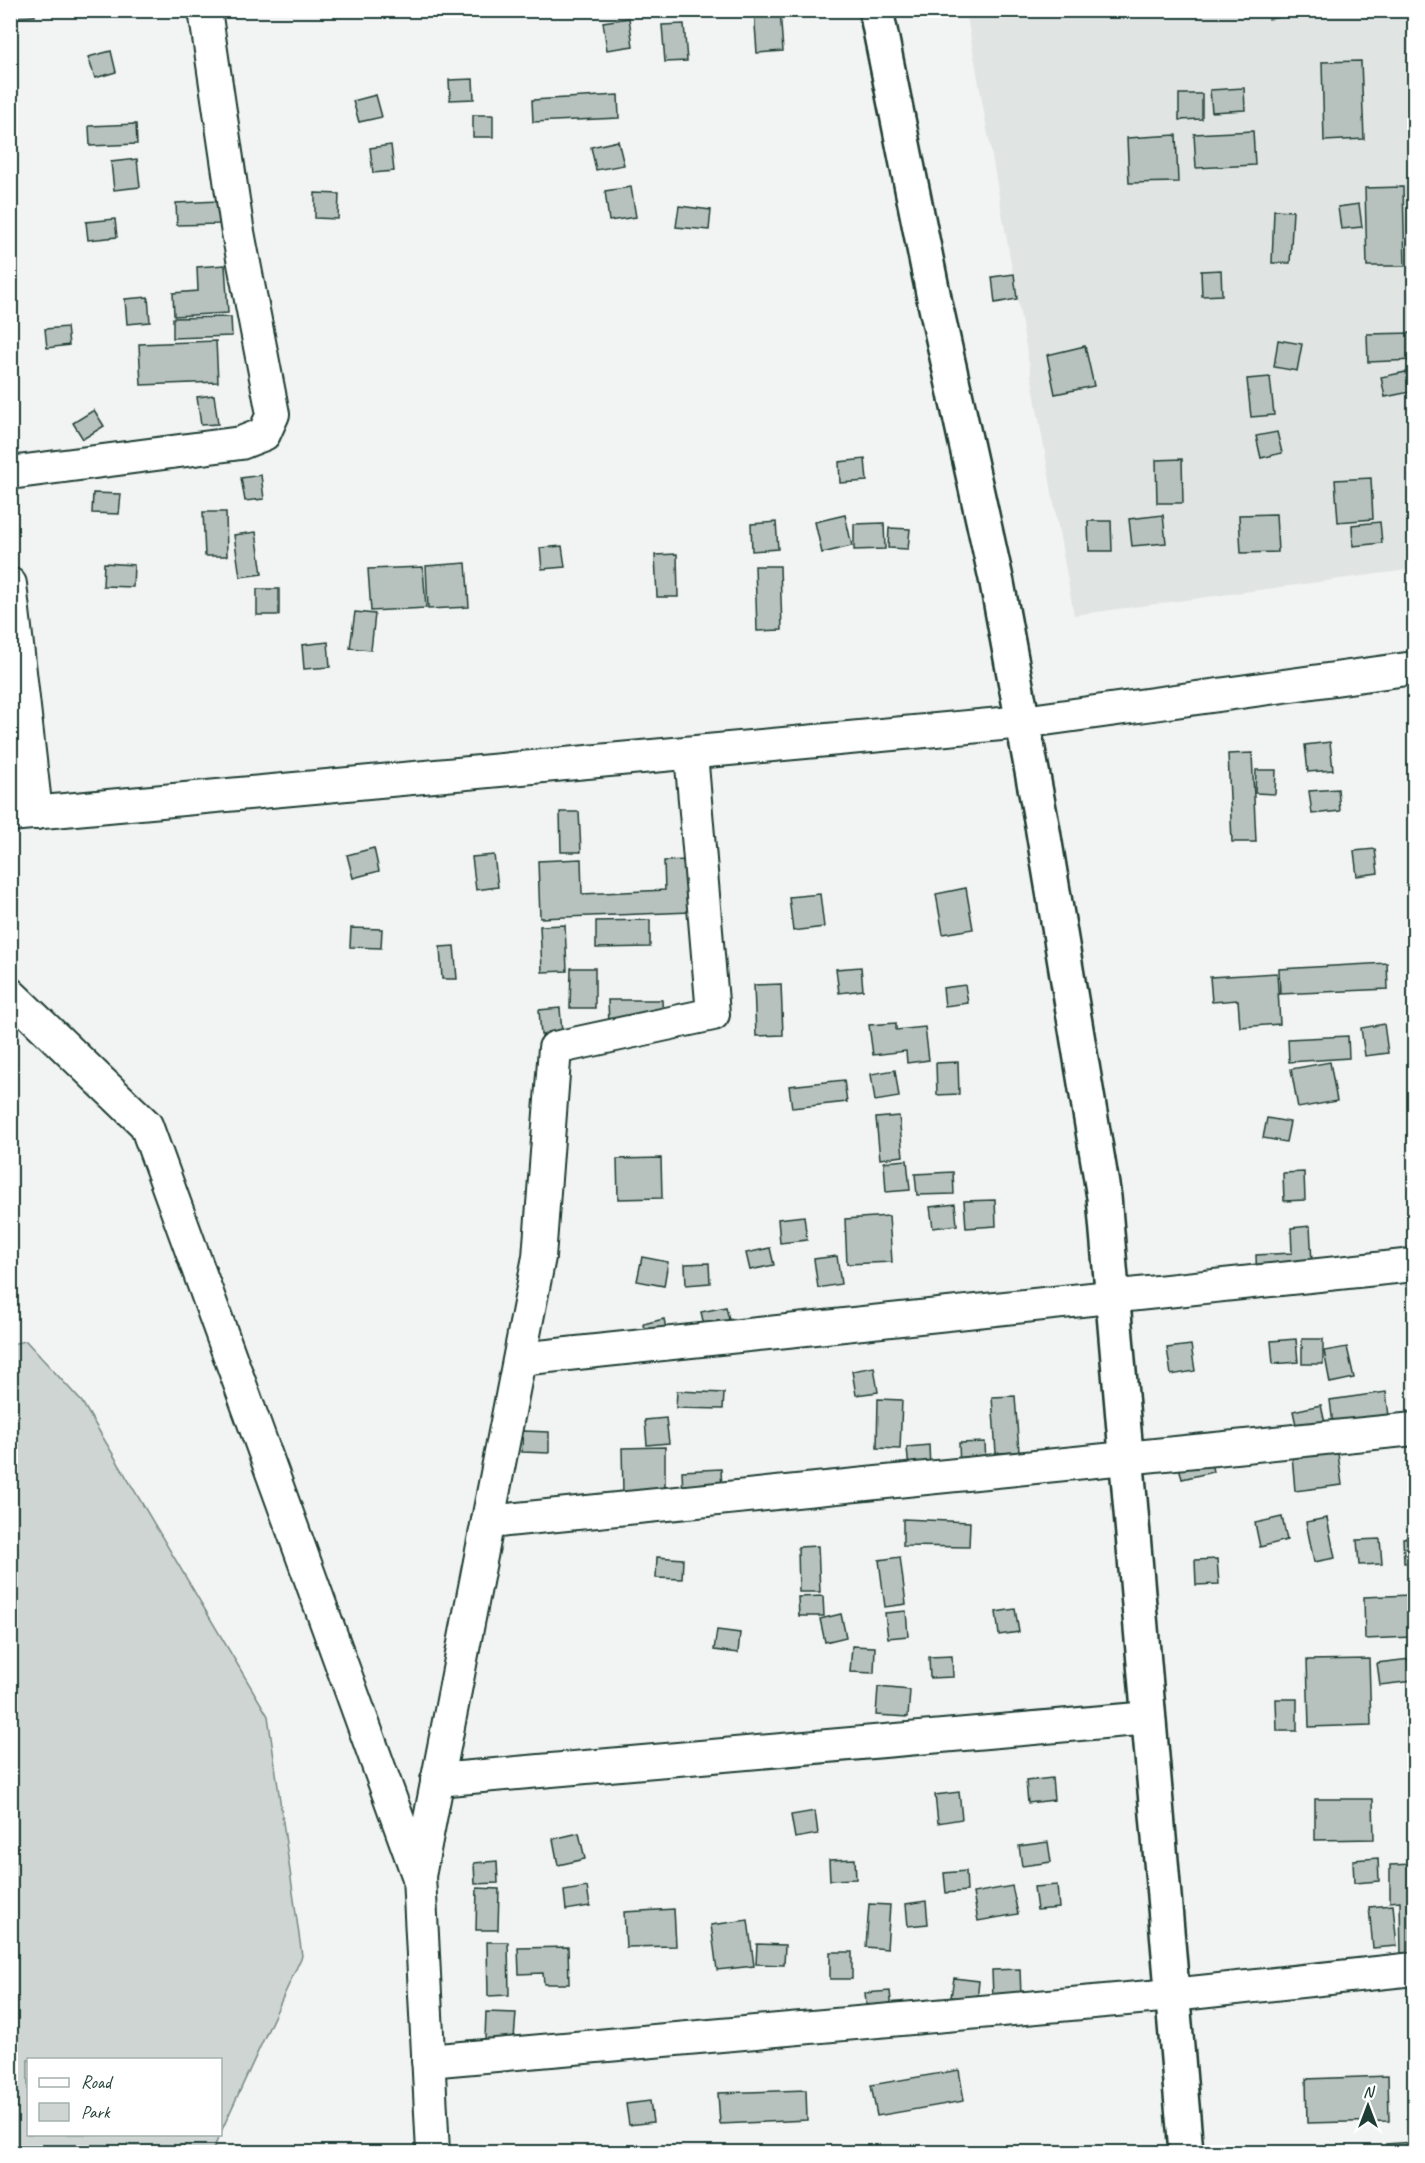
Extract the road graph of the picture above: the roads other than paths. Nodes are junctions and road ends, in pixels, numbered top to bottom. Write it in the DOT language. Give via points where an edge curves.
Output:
graph roads {
  1 [pos="205,10"];
  2 [pos="876,10"];
  3 [pos="10,474"];
  4 [pos="10,584"];
  5 [pos="1414,668"];
  6 [pos="1023,722"];
  7 [pos="691,753"];
  8 [pos="23,814"];
  9 [pos="10,994"];
  10 [pos="1414,1265"];
  11 [pos="1113,1297"];
  12 [pos="520,1359"];
  13 [pos="1414,1429"];
  14 [pos="1127,1458"];
  15 [pos="488,1522"];
  16 [pos="1149,1718"];
  17 [pos="437,1780"];
  18 [pos="419,1876"];
  19 [pos="1414,1969"];
  20 [pos="1172,1995"];
  21 [pos="428,2061"];
  22 [pos="433,2152"];
  23 [pos="1186,2152"];
  1 -- 3 [label="street" via="237,227 273,414 264,434 241,443"];
  2 -- 6 [label="street"];
  4 -- 8 [label="street"];
  5 -- 6 [label="street"];
  6 -- 7 [label="street"];
  6 -- 11 [label="street" via="1104,1197"];
  7 -- 8 [label="street"];
  7 -- 12 [label="street" via="713,1014 555,1047 539,1257"];
  9 -- 18 [label="street" via="146,1125"];
  10 -- 11 [label="street"];
  11 -- 12 [label="street"];
  11 -- 14 [label="street"];
  12 -- 15 [label="street"];
  13 -- 14 [label="street"];
  14 -- 15 [label="street"];
  14 -- 16 [label="street"];
  15 -- 17 [label="street"];
  16 -- 17 [label="street"];
  16 -- 20 [label="street"];
  17 -- 18 [label="street"];
  18 -- 21 [label="street"];
  19 -- 20 [label="street"];
  20 -- 21 [label="street"];
  20 -- 23 [label="street"];
  21 -- 22 [label="street"];
}
